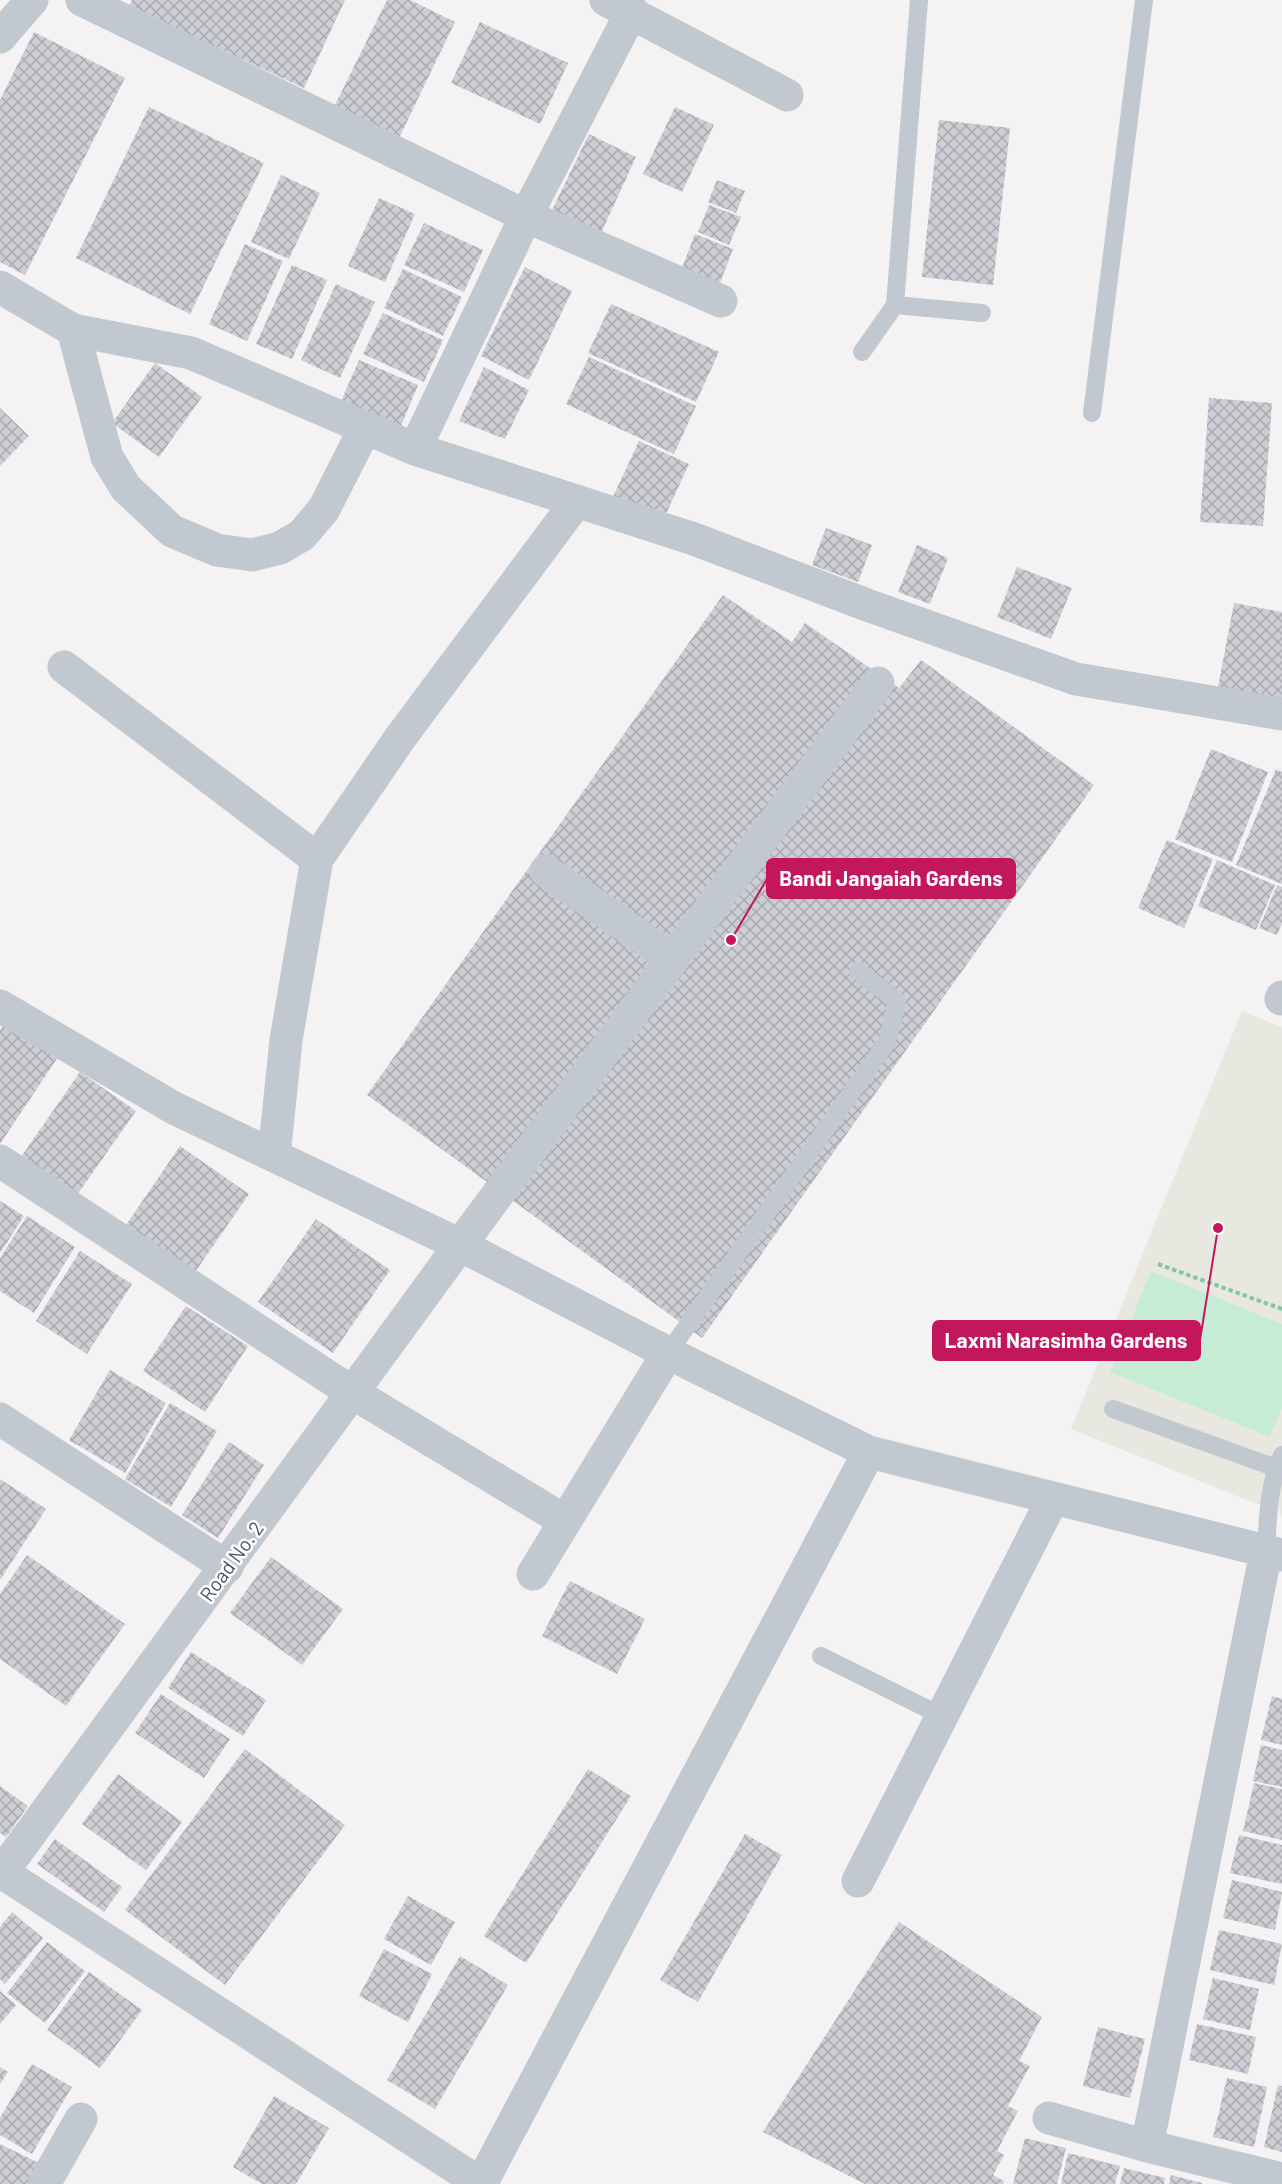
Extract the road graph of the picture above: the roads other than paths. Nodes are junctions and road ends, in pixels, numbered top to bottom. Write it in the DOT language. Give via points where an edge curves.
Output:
graph roads {
  1 [pos="32,0"];
  2 [pos="82,0"];
  3 [pos="919,0"];
  4 [pos="1144,0"];
  5 [pos="619,6"];
  6 [pos="3,28"];
  7 [pos="787,95"];
  8 [pos="526,216"];
  9 [pos="0,287"];
  10 [pos="721,301"];
  11 [pos="895,305"];
  12 [pos="982,313"];
  13 [pos="74,330"];
  14 [pos="862,352"];
  15 [pos="1092,413"];
  16 [pos="365,428"];
  17 [pos="415,449"];
  18 [pos="577,501"];
  19 [pos="64,667"];
  20 [pos="878,683"];
  21 [pos="1282,714"];
  22 [pos="317,860"];
  23 [pos="546,871"];
  24 [pos="673,959"];
  25 [pos="858,971"];
  26 [pos="0,1006"];
  27 [pos="274,1156"];
  28 [pos="0,1161"];
  29 [pos="460,1245"];
  30 [pos="668,1353"];
  31 [pos="353,1393"];
  32 [pos="1113,1409"];
  33 [pos="0,1419"];
  34 [pos="869,1452"];
  35 [pos="1279,1461"];
  36 [pos="1053,1498"];
  37 [pos="565,1521"];
  38 [pos="1274,1553"];
  39 [pos="226,1567"];
  40 [pos="533,1574"];
  41 [pos="821,1656"];
  42 [pos="942,1716"];
  43 [pos="1,1873"];
  44 [pos="858,1881"];
  45 [pos="1049,2118"];
  46 [pos="81,2119"];
  47 [pos="1147,2146"];
  48 [pos="1282,2179"];
  49 [pos="44,2184"];
  50 [pos="481,2184"];
  1 -- 6 [label="street"];
  2 -- 8 [label="street"];
  3 -- 11 [label="lane"];
  4 -- 15 [label="lane"];
  5 -- 7 [label="street"];
  5 -- 8 [label="street"];
  8 -- 10 [label="street"];
  8 -- 17 [label="street"];
  9 -- 13 [label="street"];
  11 -- 12 [label="lane"];
  11 -- 14 [label="lane"];
  13 -- 16 [label="street" via="191,352"];
  13 -- 16 [label="street" via="107,457 126,489 172,531 217,550 252,555 280,548 302,535 324,509"];
  16 -- 17 [label="street"];
  17 -- 18 [label="street"];
  18 -- 21 [label="street" via="694,539 1076,679"];
  18 -- 22 [label="street" via="400,738"];
  19 -- 22 [label="street"];
  20 -- 24 [label="street, Road No. 2"];
  22 -- 27 [label="street" via="286,1040"];
  23 -- 24 [label="street"];
  24 -- 29 [label="street, Road No. 2"];
  25 -- 30 [label="lane" via="897,1001 887,1042"];
  26 -- 27 [label="street" via="174,1108"];
  27 -- 29 [label="street"];
  28 -- 31 [label="street"];
  29 -- 30 [label="street"];
  29 -- 31 [label="street, Road No. 2"];
  30 -- 34 [label="street"];
  30 -- 37 [label="street"];
  31 -- 37 [label="street"];
  31 -- 39 [label="street, Road No. 2"];
  32 -- 35 [label="lane"];
  33 -- 39 [label="street"];
  34 -- 36 [label="street"];
  34 -- 50 [label="street"];
  35 -- 38 [label="lane" via="1268,1506"];
  36 -- 38 [label="street"];
  36 -- 42 [label="street"];
  37 -- 40 [label="street"];
  38 -- 47 [label="street"];
  39 -- 43 [label="street, Road No. 2"];
  41 -- 42 [label="lane"];
  42 -- 44 [label="street"];
  43 -- 50 [label="street"];
  45 -- 47 [label="street"];
  46 -- 49 [label="street"];
  47 -- 48 [label="street"];
}
